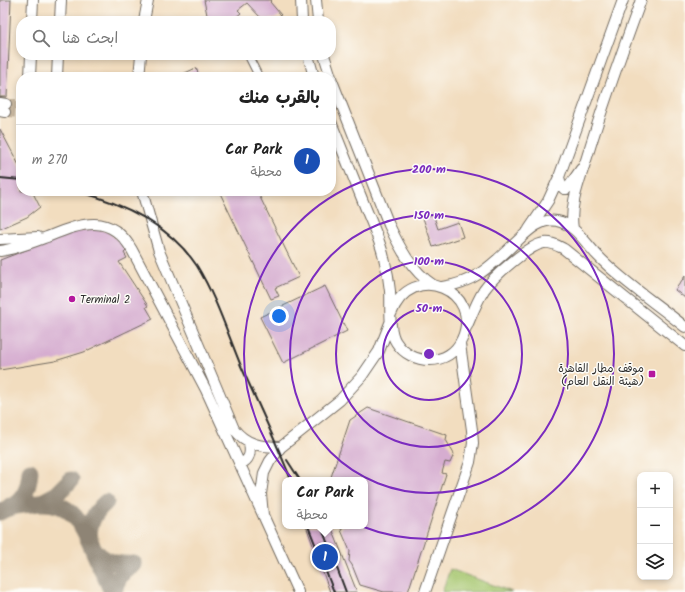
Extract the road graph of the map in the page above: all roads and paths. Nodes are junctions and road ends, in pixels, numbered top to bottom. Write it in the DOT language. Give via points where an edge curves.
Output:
graph roads {
  1 [pos="33,0"];
  2 [pos="61,0"];
  3 [pos="148,0"];
  4 [pos="300,0"];
  5 [pos="316,0"];
  6 [pos="623,0"];
  7 [pos="641,0"];
  8 [pos="32,16"];
  9 [pos="60,16"];
  10 [pos="146,16"];
  11 [pos="302,16"];
  12 [pos="318,16"];
  13 [pos="30,60"];
  14 [pos="58,60"];
  15 [pos="141,60"];
  16 [pos="250,60"];
  17 [pos="309,60"];
  18 [pos="326,60"];
  19 [pos="310,66"];
  20 [pos="30,72"];
  21 [pos="57,72"];
  22 [pos="139,72"];
  23 [pos="256,72"];
  24 [pos="309,72"];
  25 [pos="312,72"];
  26 [pos="329,72"];
  27 [pos="336,91"];
  28 [pos="336,134"];
  29 [pos="336,145"];
  30 [pos="346,158"];
  31 [pos="585,164"];
  32 [pos="559,177"];
  33 [pos="143,196"];
  34 [pos="573,228"];
  35 [pos="527,232"];
  36 [pos="46,237"];
  37 [pos="0,239"];
  38 [pos="0,251"];
  39 [pos="438,286"];
  40 [pos="391,319"];
  41 [pos="685,327"];
  42 [pos="466,329"];
  43 [pos="460,344"];
  44 [pos="685,346"];
  45 [pos="249,443"];
  46 [pos="281,447"];
  47 [pos="240,464"];
  48 [pos="263,515"];
  49 [pos="298,592"];
  50 [pos="425,592"];
  1 -- 8 [label="main road"];
  2 -- 9 [label="main road"];
  3 -- 10 [label="main road"];
  4 -- 11 [label="main road"];
  5 -- 12 [label="main road"];
  6 -- 32 [label="main road"];
  7 -- 31 [label="main road"];
  13 -- 20 [label="main road"];
  14 -- 21 [label="main road"];
  15 -- 22 [label="main road"];
  16 -- 23 [label="street"];
  17 -- 19 [label="main road"];
  18 -- 26 [label="main road"];
  19 -- 24 [label="street"];
  19 -- 25 [label="main road"];
  27 -- 39 [label="main road" via="396,239 412,267 425,280"];
  28 -- 30 [label="main road"];
  29 -- 30 [label="main road"];
  30 -- 40 [label="main road" via="383,253 389,279"];
  31 -- 32 [label="main road" via="567,189 561,186"];
  31 -- 34 [label="main road" via="573,207"];
  32 -- 35 [label="main road" via="548,200"];
  33 -- 45 [label="main road" via="159,251 230,423 238,435"];
  34 -- 35 [label="main road" via="551,220 544,221"];
  34 -- 41 [label="main road" via="623,280"];
  35 -- 39 [label="main road" via="492,266 476,276 455,286"];
  36 -- 37 [label="main road"];
  36 -- 38 [label="main road"];
  36 -- 47 [label="main road" via="80,224 92,223 110,228 125,240 203,384"];
  39 -- 40 [label="main road" via="424,285 407,291 394,305"];
  39 -- 42 [label="main road" via="451,292 458,300 465,314"];
  40 -- 43 [label="main road" via="394,340 413,358 430,361 439,359 447,356"];
  40 -- 46 [label="main road" via="378,351 353,388"];
  42 -- 43 [label="main road"];
  42 -- 44 [label="main road" via="483,292 496,275 534,247 550,243 571,254"];
  43 -- 50 [label="main road" via="472,430 472,448 467,471"];
  45 -- 46 [label="main road"];
  45 -- 47 [label="main road" via="249,457"];
  46 -- 48 [label="main road" via="270,461 262,480"];
  47 -- 48 [label="main road"];
  48 -- 49 [label="main road"];
}
